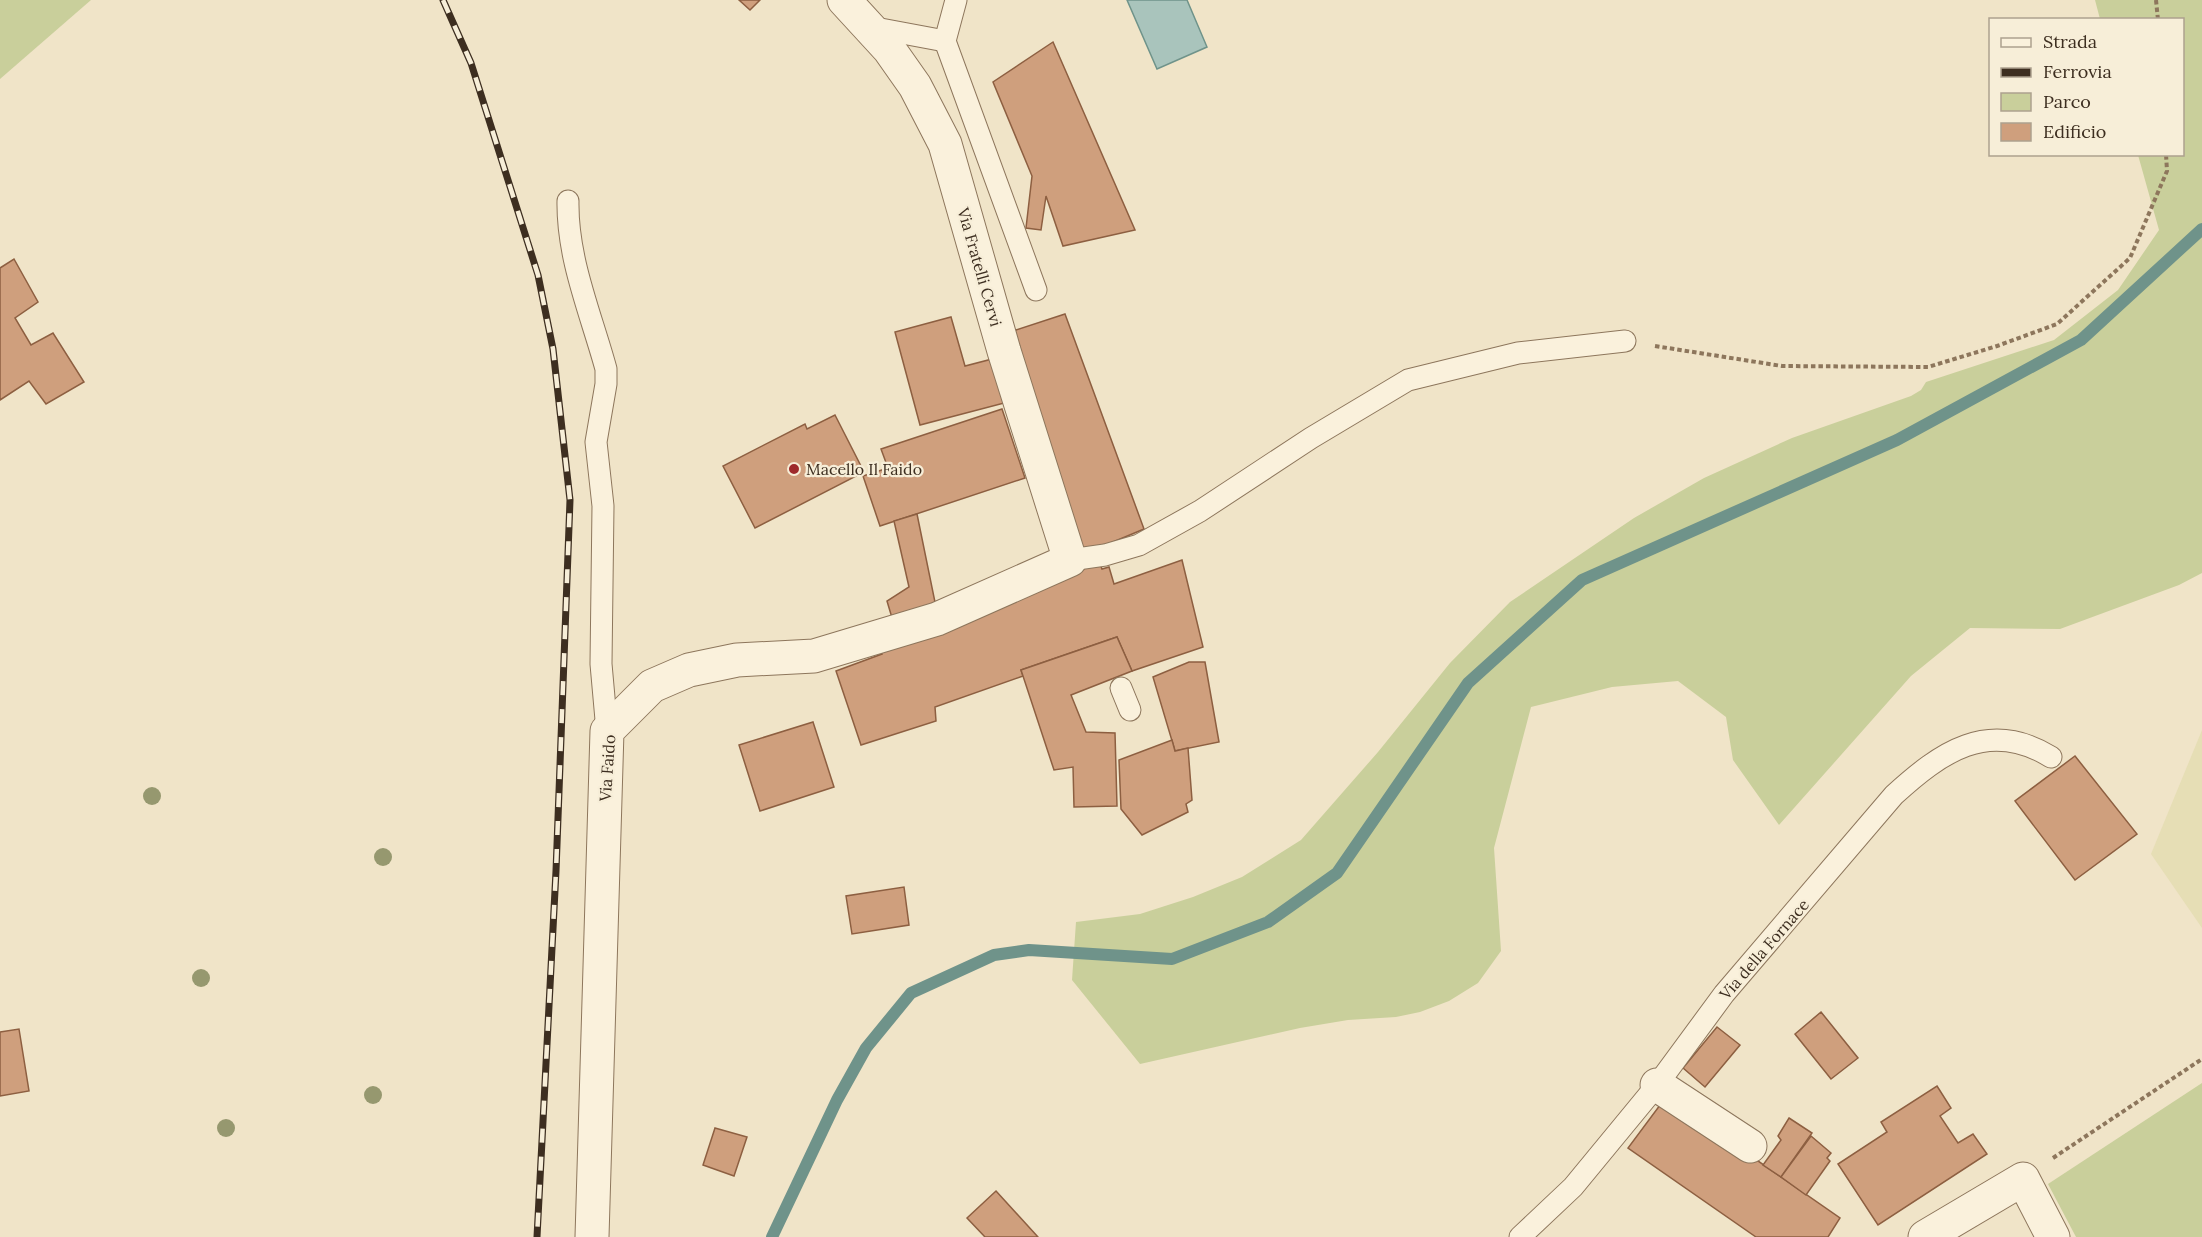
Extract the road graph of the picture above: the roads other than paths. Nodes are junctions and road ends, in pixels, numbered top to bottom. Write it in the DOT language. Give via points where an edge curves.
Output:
graph roads {
  1 [pos="844,0"];
  2 [pos="956,0"];
  3 [pos="870,27"];
  4 [pos="945,40"];
  5 [pos="568,201"];
  6 [pos="1036,290"];
  7 [pos="1625,341"];
  8 [pos="1070,560"];
  9 [pos="1121,688"];
  10 [pos="1130,710"];
  11 [pos="607,731"];
  12 [pos="2051,757"];
  13 [pos="1658,1085"];
  14 [pos="1750,1146"];
  15 [pos="592,1237"];
  16 [pos="1520,1237"];
  17 [pos="1925,1237"];
  18 [pos="2053,1237"];
  1 -- 3 [label="street, Via Fratelli Cervi"];
  2 -- 4 [label="lane"];
  3 -- 4 [label="lane"];
  3 -- 8 [label="street, Via Fratelli Cervi" via="915,86 945,144 1004,351"];
  4 -- 6 [label="lane"];
  5 -- 11 [label="lane" via="575,261 606,369 596,442 603,506 600,664"];
  7 -- 8 [label="lane" via="1518,353 1408,380 1139,545"];
  8 -- 11 [label="street, Via Faido" via="937,619 814,656 737,660 689,670 652,686"];
  9 -- 10 [label="lane"];
  11 -- 15 [label="street, Via Faido"];
  12 -- 13 [label="lane, Via della Fornace" via="2022,744 1996,741 1960,747 1932,762 1894,795 1724,994"];
  13 -- 14 [label="street"];
  13 -- 16 [label="lane, Via della Fornace" via="1573,1187"];
  17 -- 18 [label="street" via="2023,1179"];
}
